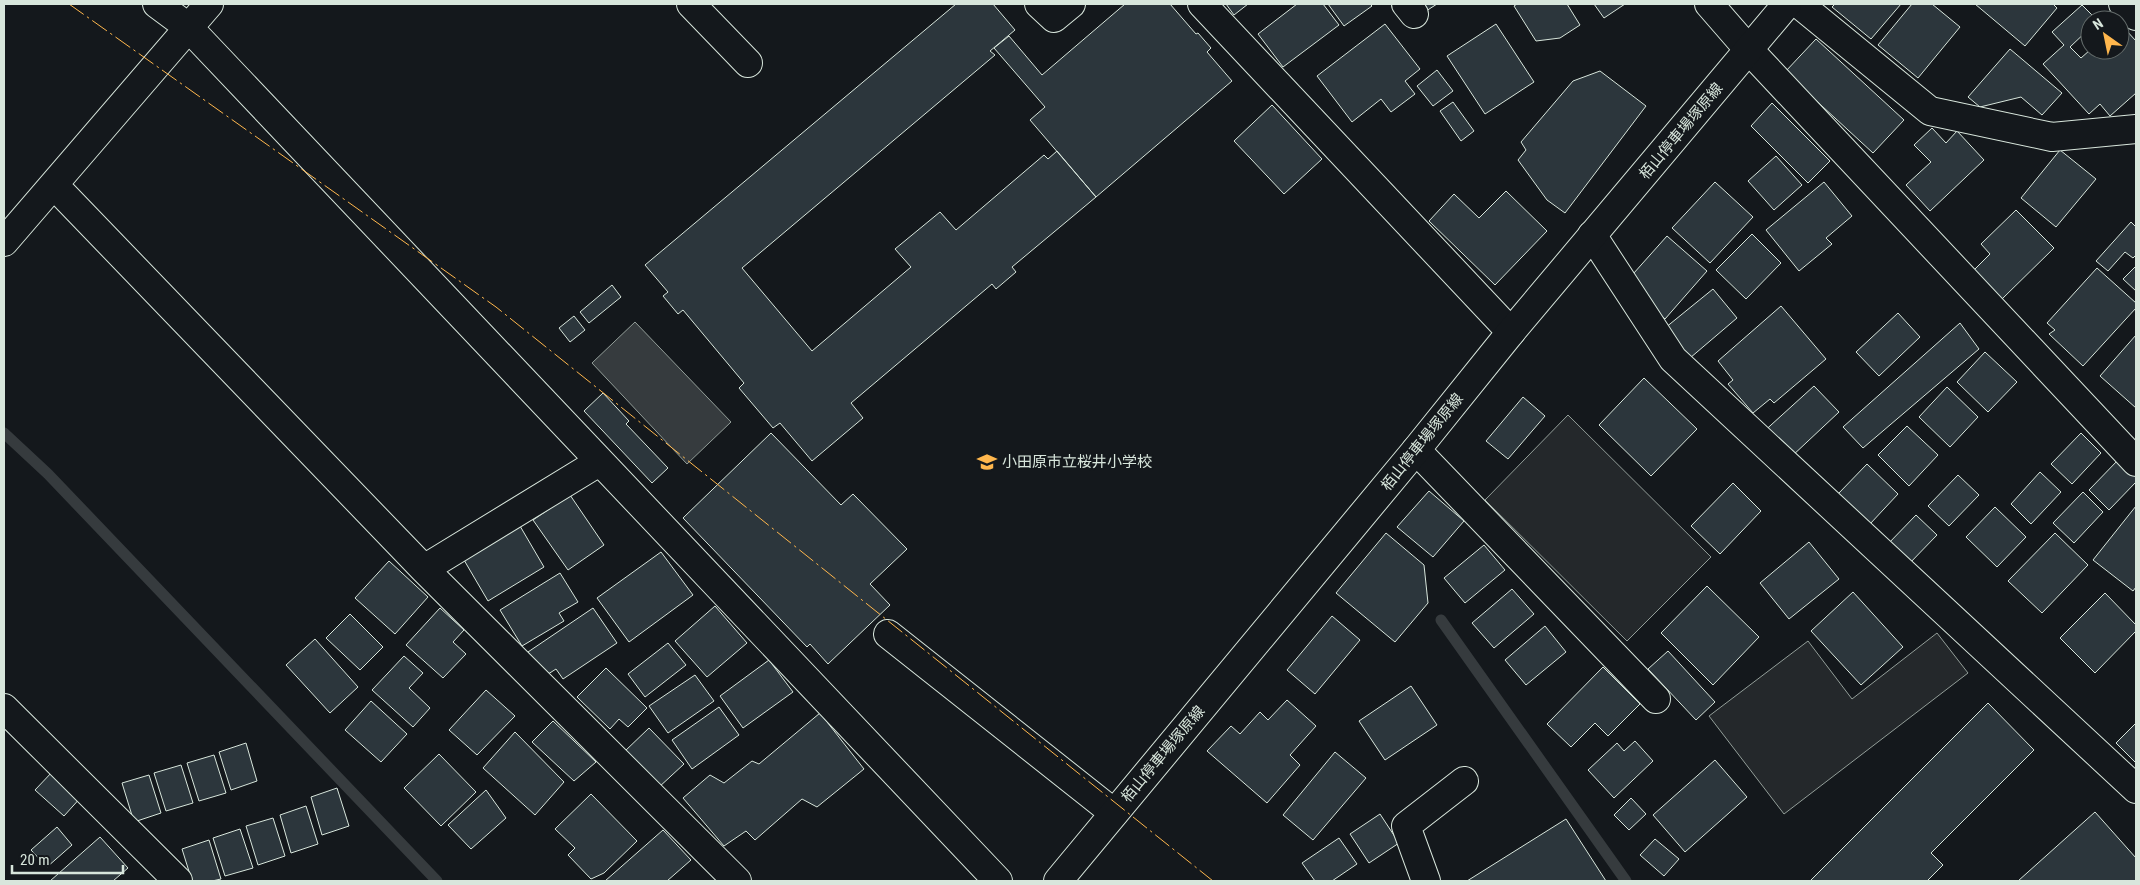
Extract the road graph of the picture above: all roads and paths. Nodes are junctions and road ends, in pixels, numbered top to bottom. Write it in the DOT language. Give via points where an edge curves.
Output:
graph roads {
  1 [pos="157,4"];
  2 [pos="209,4"];
  3 [pos="691,4"];
  4 [pos="1039,4"];
  5 [pos="1071,4"];
  6 [pos="1202,4"];
  7 [pos="1709,4"];
  8 [pos="1787,4"];
  9 [pos="1800,4"];
  10 [pos="2123,4"];
  11 [pos="2136,16"];
  12 [pos="188,27"];
  13 [pos="1749,50"];
  14 [pos="748,63"];
  15 [pos="2136,129"];
  16 [pos="54,185"];
  17 [pos="1592,236"];
  18 [pos="4,242"];
  19 [pos="1511,332"];
  20 [pos="1416,450"];
  21 [pos="599,462"];
  22 [pos="2136,462"];
  23 [pos="424,570"];
  24 [pos="888,634"];
  25 [pos="1656,699"];
  26 [pos="4,708"];
  27 [pos="1464,782"];
  28 [pos="2136,789"];
  29 [pos="1114,813"];
  30 [pos="178,881"];
  31 [pos="737,881"];
  32 [pos="998,881"];
  33 [pos="1058,881"];
  34 [pos="1426,881"];
  1 -- 12 [label="street"];
  2 -- 12 [label="street"];
  3 -- 14 [label="street"];
  4 -- 5 [label="street" via="1054,18"];
  6 -- 19 [label="street"];
  7 -- 13 [label="street"];
  8 -- 13 [label="street, 栢山停車場塚原線"];
  9 -- 15 [label="street" via="1930,111 2052,137"];
  10 -- 11 [label="street"];
  12 -- 16 [label="street"];
  12 -- 21 [label="street"];
  13 -- 17 [label="street, 栢山停車場塚原線"];
  13 -- 22 [label="street"];
  16 -- 18 [label="street"];
  16 -- 23 [label="street"];
  17 -- 19 [label="street, 栢山停車場塚原線"];
  17 -- 28 [label="street" via="1673,359"];
  19 -- 20 [label="street, 栢山停車場塚原線"];
  20 -- 25 [label="street"];
  20 -- 29 [label="street, 栢山停車場塚原線"];
  21 -- 23 [label="street"];
  21 -- 32 [label="street"];
  23 -- 31 [label="street"];
  24 -- 29 [label="street"];
  26 -- 30 [label="street"];
  27 -- 34 [label="street" via="1406,826"];
  29 -- 33 [label="street, 栢山停車場塚原線"];
}
